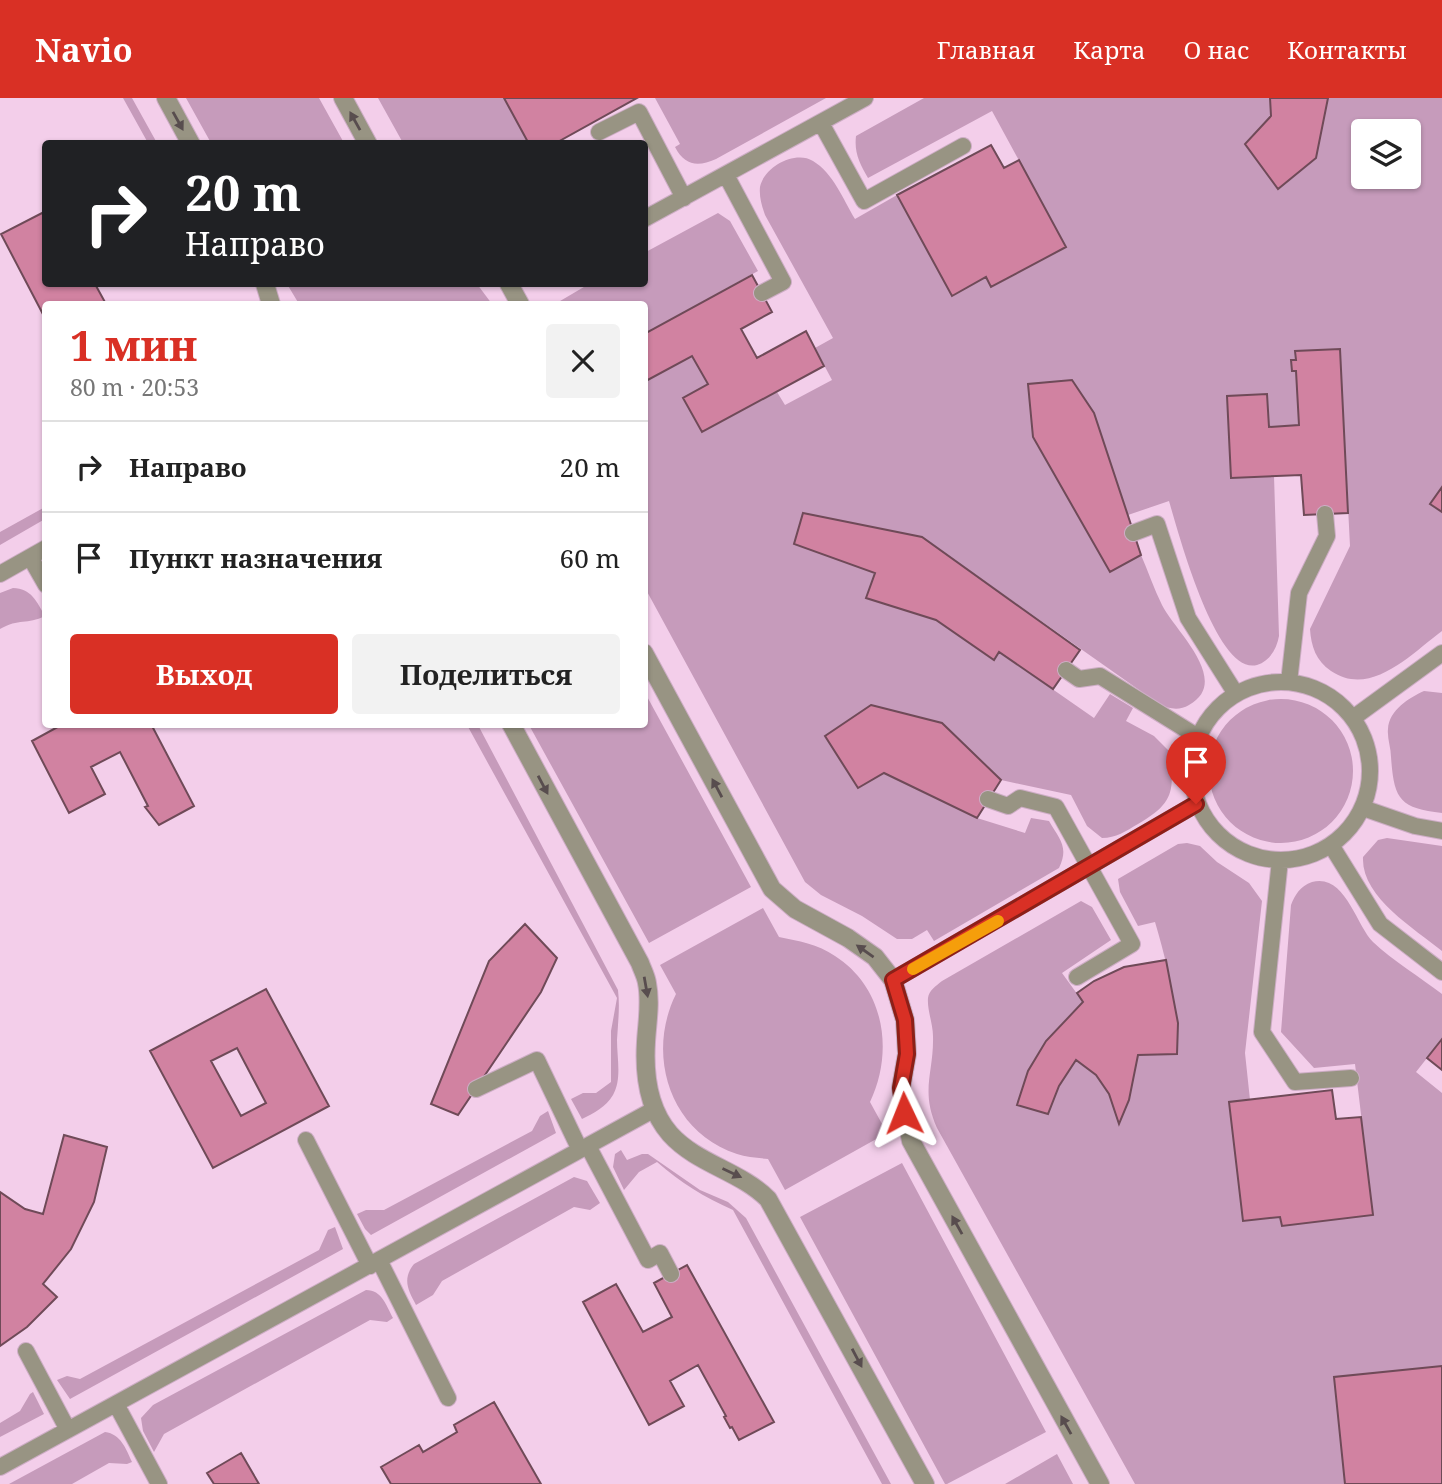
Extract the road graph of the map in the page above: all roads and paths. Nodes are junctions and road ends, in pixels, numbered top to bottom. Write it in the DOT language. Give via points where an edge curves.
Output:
graph roads {
  1 [pos="166,98"];
  2 [pos="343,98"];
  3 [pos="865,98"];
  4 [pos="821,123"];
  5 [pos="598,132"];
  6 [pos="189,140"];
  7 [pos="366,140"];
  8 [pos="963,146"];
  9 [pos="726,175"];
  10 [pos="684,198"];
  11 [pos="648,217"];
  12 [pos="762,293"];
  13 [pos="1325,514"];
  14 [pos="1133,533"];
  15 [pos="42,550"];
  16 [pos="30,557"];
  17 [pos="0,574"];
  18 [pos="42,578"];
  19 [pos="1440,658"];
  20 [pos="648,660"];
  21 [pos="1066,670"];
  22 [pos="1289,682"];
  23 [pos="1236,694"];
  24 [pos="1353,718"];
  25 [pos="513,728"];
  26 [pos="1198,737"];
  27 [pos="988,799"];
  28 [pos="1196,804"];
  29 [pos="1363,808"];
  30 [pos="1442,831"];
  31 [pos="1331,845"];
  32 [pos="1280,860"];
  33 [pos="1089,867"];
  34 [pos="1442,972"];
  35 [pos="1077,977"];
  36 [pos="893,980"];
  37 [pos="1351,1078"];
  38 [pos="476,1089"];
  39 [pos="653,1110"];
  40 [pos="306,1140"];
  41 [pos="584,1148"];
  42 [pos="374,1263"];
  43 [pos="671,1274"];
  44 [pos="26,1351"];
  45 [pos="448,1398"];
  46 [pos="116,1404"];
  47 [pos="68,1430"];
  48 [pos="0,1467"];
  49 [pos="159,1484"];
  50 [pos="925,1484"];
  51 [pos="1100,1484"];
  1 -- 6 [label="street, one-way"];
  7 -- 2 [label="street, one-way"];
  3 -- 4 [label="lane"];
  4 -- 8 [label="lane" via="864,201 914,180"];
  4 -- 9 [label="lane"];
  5 -- 10 [label="lane" via="639,112"];
  9 -- 10 [label="lane"];
  9 -- 12 [label="lane" via="783,282"];
  10 -- 11 [label="lane"];
  13 -- 22 [label="lane" via="1327,536 1299,593"];
  14 -- 23 [label="lane" via="1157,524 1188,618"];
  15 -- 16 [label="lane"];
  16 -- 17 [label="lane"];
  16 -- 18 [label="lane"];
  19 -- 24 [label="lane"];
  36 -- 20 [label="street, one-way" via="875,957 795,909 772,889"];
  21 -- 26 [label="lane" via="1079,679 1100,676"];
  22 -- 23 [label="lane" via="1266,683"];
  22 -- 24 [label="lane" via="1333,698"];
  23 -- 26 [label="lane" via="1208,720"];
  24 -- 29 [label="lane" via="1370,756 1371,780"];
  25 -- 39 [label="street, one-way" via="640,963 647,983 646,1076"];
  26 -- 28 [label="lane" via="1192,763"];
  27 -- 33 [label="lane" via="1008,806 1020,798 1056,807"];
  28 -- 32 [label="lane" via="1212,829 1230,845 1250,856"];
  28 -- 33 [label="lane"];
  29 -- 30 [label="lane"];
  29 -- 31 [label="lane" via="1355,823"];
  31 -- 32 [label="lane" via="1297,860"];
  31 -- 34 [label="lane" via="1380,924"];
  32 -- 37 [label="lane" via="1262,1032 1295,1082"];
  33 -- 35 [label="lane" via="1132,944"];
  33 -- 36 [label="lane"];
  51 -- 36 [label="street, one-way" via="911,1141 901,1088 907,1054 905,1020"];
  38 -- 41 [label="lane" via="537,1060"];
  39 -- 41 [label="lane"];
  39 -- 50 [label="street, one-way" via="685,1146 756,1187 768,1199"];
  40 -- 42 [label="lane"];
  41 -- 42 [label="lane"];
  41 -- 43 [label="lane" via="648,1260 660,1253"];
  42 -- 45 [label="lane"];
  42 -- 46 [label="lane"];
  44 -- 47 [label="lane"];
  46 -- 47 [label="lane"];
  46 -- 49 [label="lane"];
  47 -- 48 [label="lane"];
}
